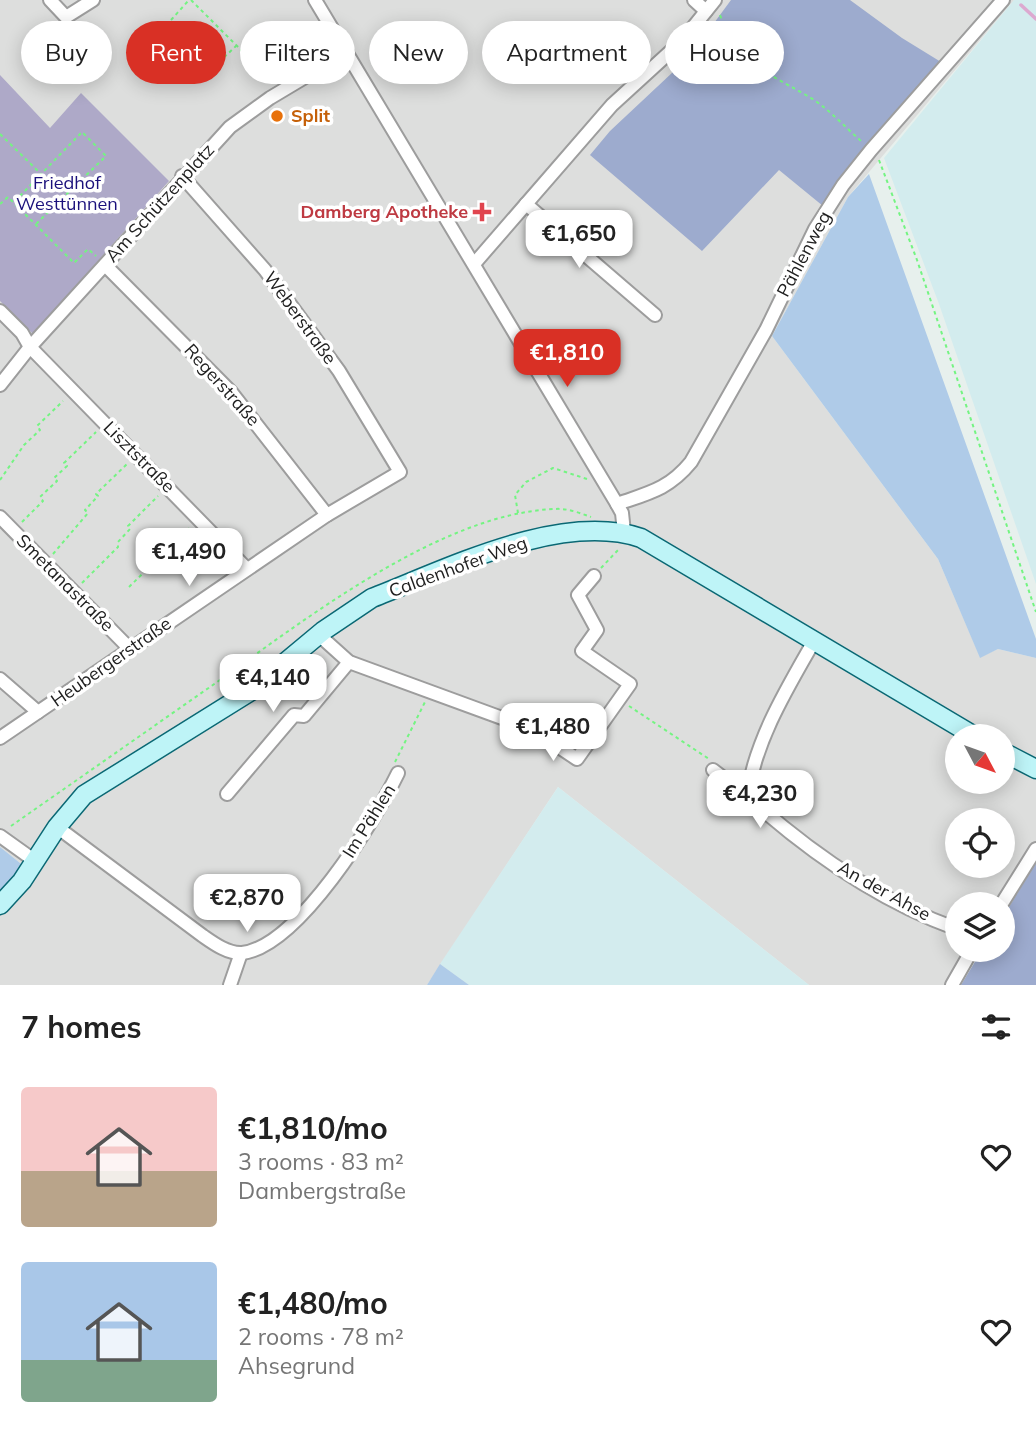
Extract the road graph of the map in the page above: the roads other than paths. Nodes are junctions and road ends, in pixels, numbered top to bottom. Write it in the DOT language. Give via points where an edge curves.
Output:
graph roads {
  1 [pos="50,0"];
  2 [pos="93,0"];
  3 [pos="315,0"];
  4 [pos="694,0"];
  5 [pos="1003,0"];
  6 [pos="712,4"];
  7 [pos="328,21"];
  8 [pos="355,64"];
  9 [pos="293,84"];
  10 [pos="183,176"];
  11 [pos="526,204"];
  12 [pos="474,264"];
  13 [pos="105,265"];
  14 [pos="0,311"];
  15 [pos="655,315"];
  16 [pos="30,347"];
  17 [pos="0,385"];
  18 [pos="400,472"];
  19 [pos="617,504"];
  20 [pos="327,514"];
  21 [pos="0,517"];
  22 [pos="624,532"];
  23 [pos="247,569"];
  24 [pos="594,576"];
  25 [pos="319,635"];
  26 [pos="814,640"];
  27 [pos="130,649"];
  28 [pos="349,662"];
  29 [pos="0,679"];
  30 [pos="38,712"];
  31 [pos="954,724"];
  32 [pos="0,738"];
  33 [pos="1015,758"];
  34 [pos="1036,769"];
  35 [pos="713,770"];
  36 [pos="398,772"];
  37 [pos="226,794"];
  38 [pos="747,796"];
  39 [pos="57,827"];
  40 [pos="0,836"];
  41 [pos="1036,849"];
  42 [pos="35,862"];
  43 [pos="1009,892"];
  44 [pos="0,905"];
  45 [pos="945,925"];
  46 [pos="241,953"];
  47 [pos="965,962"];
  48 [pos="230,985"];
  49 [pos="952,985"];
  1 -- 2 [label="street" via="66,17"];
  3 -- 7 [label="street"];
  4 -- 6 [label="street"];
  5 -- 19 [label="street, Pählenweg" via="871,150 815,229 766,330 691,462 664,487"];
  6 -- 11 [label="street" via="682,41 612,105"];
  8 -- 12 [label="street"];
  9 -- 10 [label="street, Am Schützenplatz" via="230,127"];
  10 -- 13 [label="street, Am Schützenplatz"];
  10 -- 18 [label="street, Weberstraße" via="265,270 322,348"];
  11 -- 12 [label="street"];
  11 -- 15 [label="street"];
  12 -- 19 [label="street"];
  13 -- 16 [label="street, Am Schützenplatz"];
  13 -- 20 [label="street, Regerstraße" via="231,392"];
  14 -- 16 [label="street, Lisztstraße"];
  16 -- 17 [label="street, Am Schützenplatz"];
  16 -- 23 [label="street, Lisztstraße"];
  18 -- 20 [label="street, Heubergerstraße"];
  19 -- 22 [label="street"];
  20 -- 23 [label="street, Heubergerstraße"];
  21 -- 27 [label="street, Smetanastraße"];
  22 -- 25 [label="main road, Caldenhofer Weg" via="571,530 495,551 372,598"];
  22 -- 26 [label="main road, Caldenhofer Weg"];
  23 -- 27 [label="street, Heubergerstraße"];
  24 -- 28 [label="street" via="578,595 597,630 582,652 630,684 577,759 532,729"];
  25 -- 28 [label="street"];
  25 -- 39 [label="main road, Caldenhofer Weg" via="251,691 84,794"];
  26 -- 31 [label="main road, Caldenhofer Weg"];
  26 -- 38 [label="street" via="758,750"];
  27 -- 30 [label="street, Heubergerstraße"];
  28 -- 37 [label="street" via="304,716 293,715"];
  29 -- 30 [label="street"];
  30 -- 32 [label="street, Heubergerstraße"];
  33 -- 34 [label="main road"];
  35 -- 38 [label="street, An der Ahse"];
  36 -- 46 [label="street, Im Pählen" via="346,859 296,921 262,946"];
  38 -- 45 [label="street, An der Ahse" via="779,825 862,882"];
  39 -- 42 [label="main road, Caldenhofer Weg"];
  39 -- 46 [label="street" via="203,936"];
  40 -- 42 [label="street"];
  41 -- 43 [label="street"];
  42 -- 44 [label="main road, Caldenhofer Weg"];
  46 -- 48 [label="street"];
  47 -- 49 [label="street"];
}
